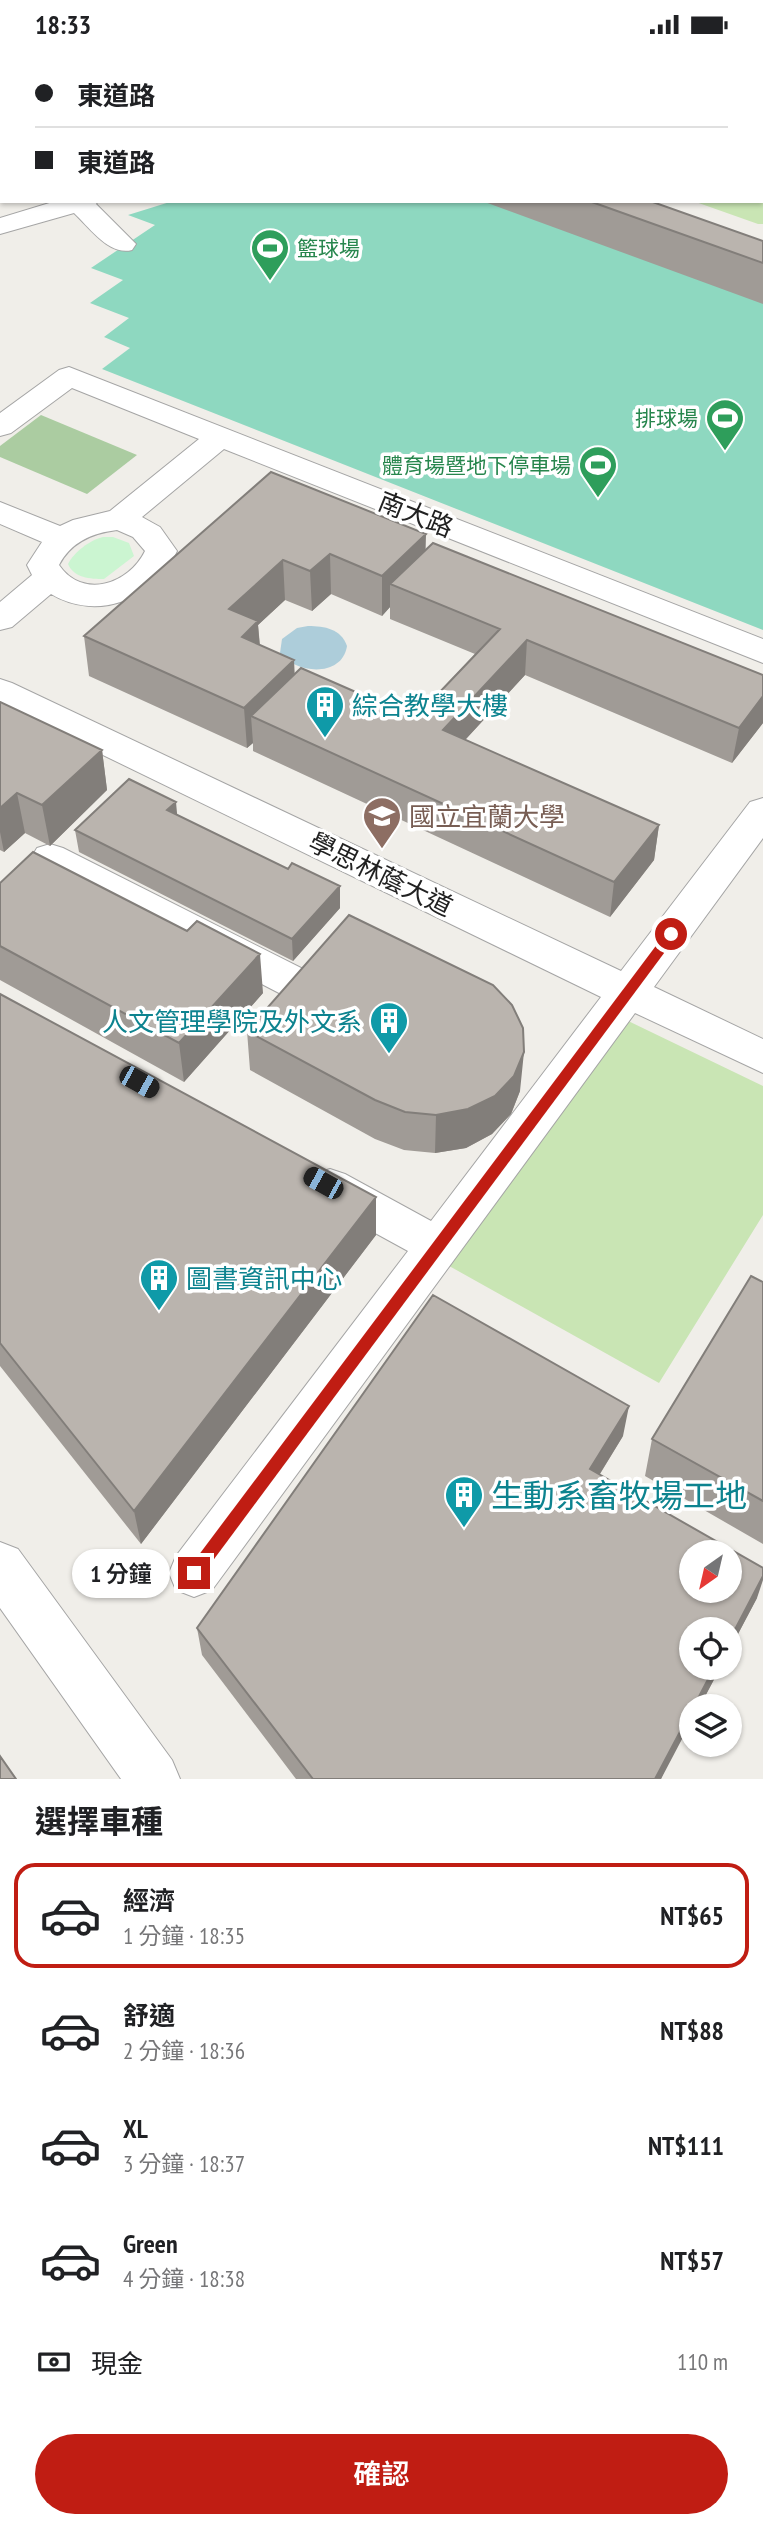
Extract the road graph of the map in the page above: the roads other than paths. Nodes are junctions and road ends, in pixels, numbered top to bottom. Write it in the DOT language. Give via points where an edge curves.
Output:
graph roads {
  1 [pos="79,203"];
  2 [pos="83,203"];
  3 [pos="0,226"];
  4 [pos="123,244"];
  5 [pos="0,427"];
  6 [pos="220,437"];
  7 [pos="0,512"];
  8 [pos="119,520"];
  9 [pos="63,539"];
  10 [pos="48,579"];
  11 [pos="0,619"];
  12 [pos="763,652"];
  13 [pos="0,691"];
  14 [pos="763,811"];
  15 [pos="79,830"];
  16 [pos="297,984"];
  17 [pos="629,993"];
  18 [pos="763,1057"];
  19 [pos="294,1167"];
  20 [pos="438,1246"];
  21 [pos="0,1566"];
  22 [pos="194,1573"];
  23 [pos="153,1779"];
  1 -- 3 [label="street"];
  2 -- 4 [label="street"];
  5 -- 6 [label="street, 南大路" via="68,376"];
  6 -- 8 [label="street"];
  6 -- 12 [label="street, 南大路"];
  7 -- 9 [label="street"];
  8 -- 9 [label="street" via="92,522"];
  8 -- 10 [label="street" via="140,526 155,537 161,551 156,564 125,590 86,595"];
  9 -- 10 [label="street" via="43,565"];
  10 -- 11 [label="street"];
  13 -- 17 [label="street, 學思林蔭大道" via="138,773"];
  14 -- 17 [label="street"];
  15 -- 16 [label="street" via="40,867"];
  17 -- 18 [label="street, 學思林蔭大道"];
  17 -- 20 [label="street"];
  19 -- 20 [label="street"];
  20 -- 22 [label="street"];
  21 -- 23 [label="street"];
}
